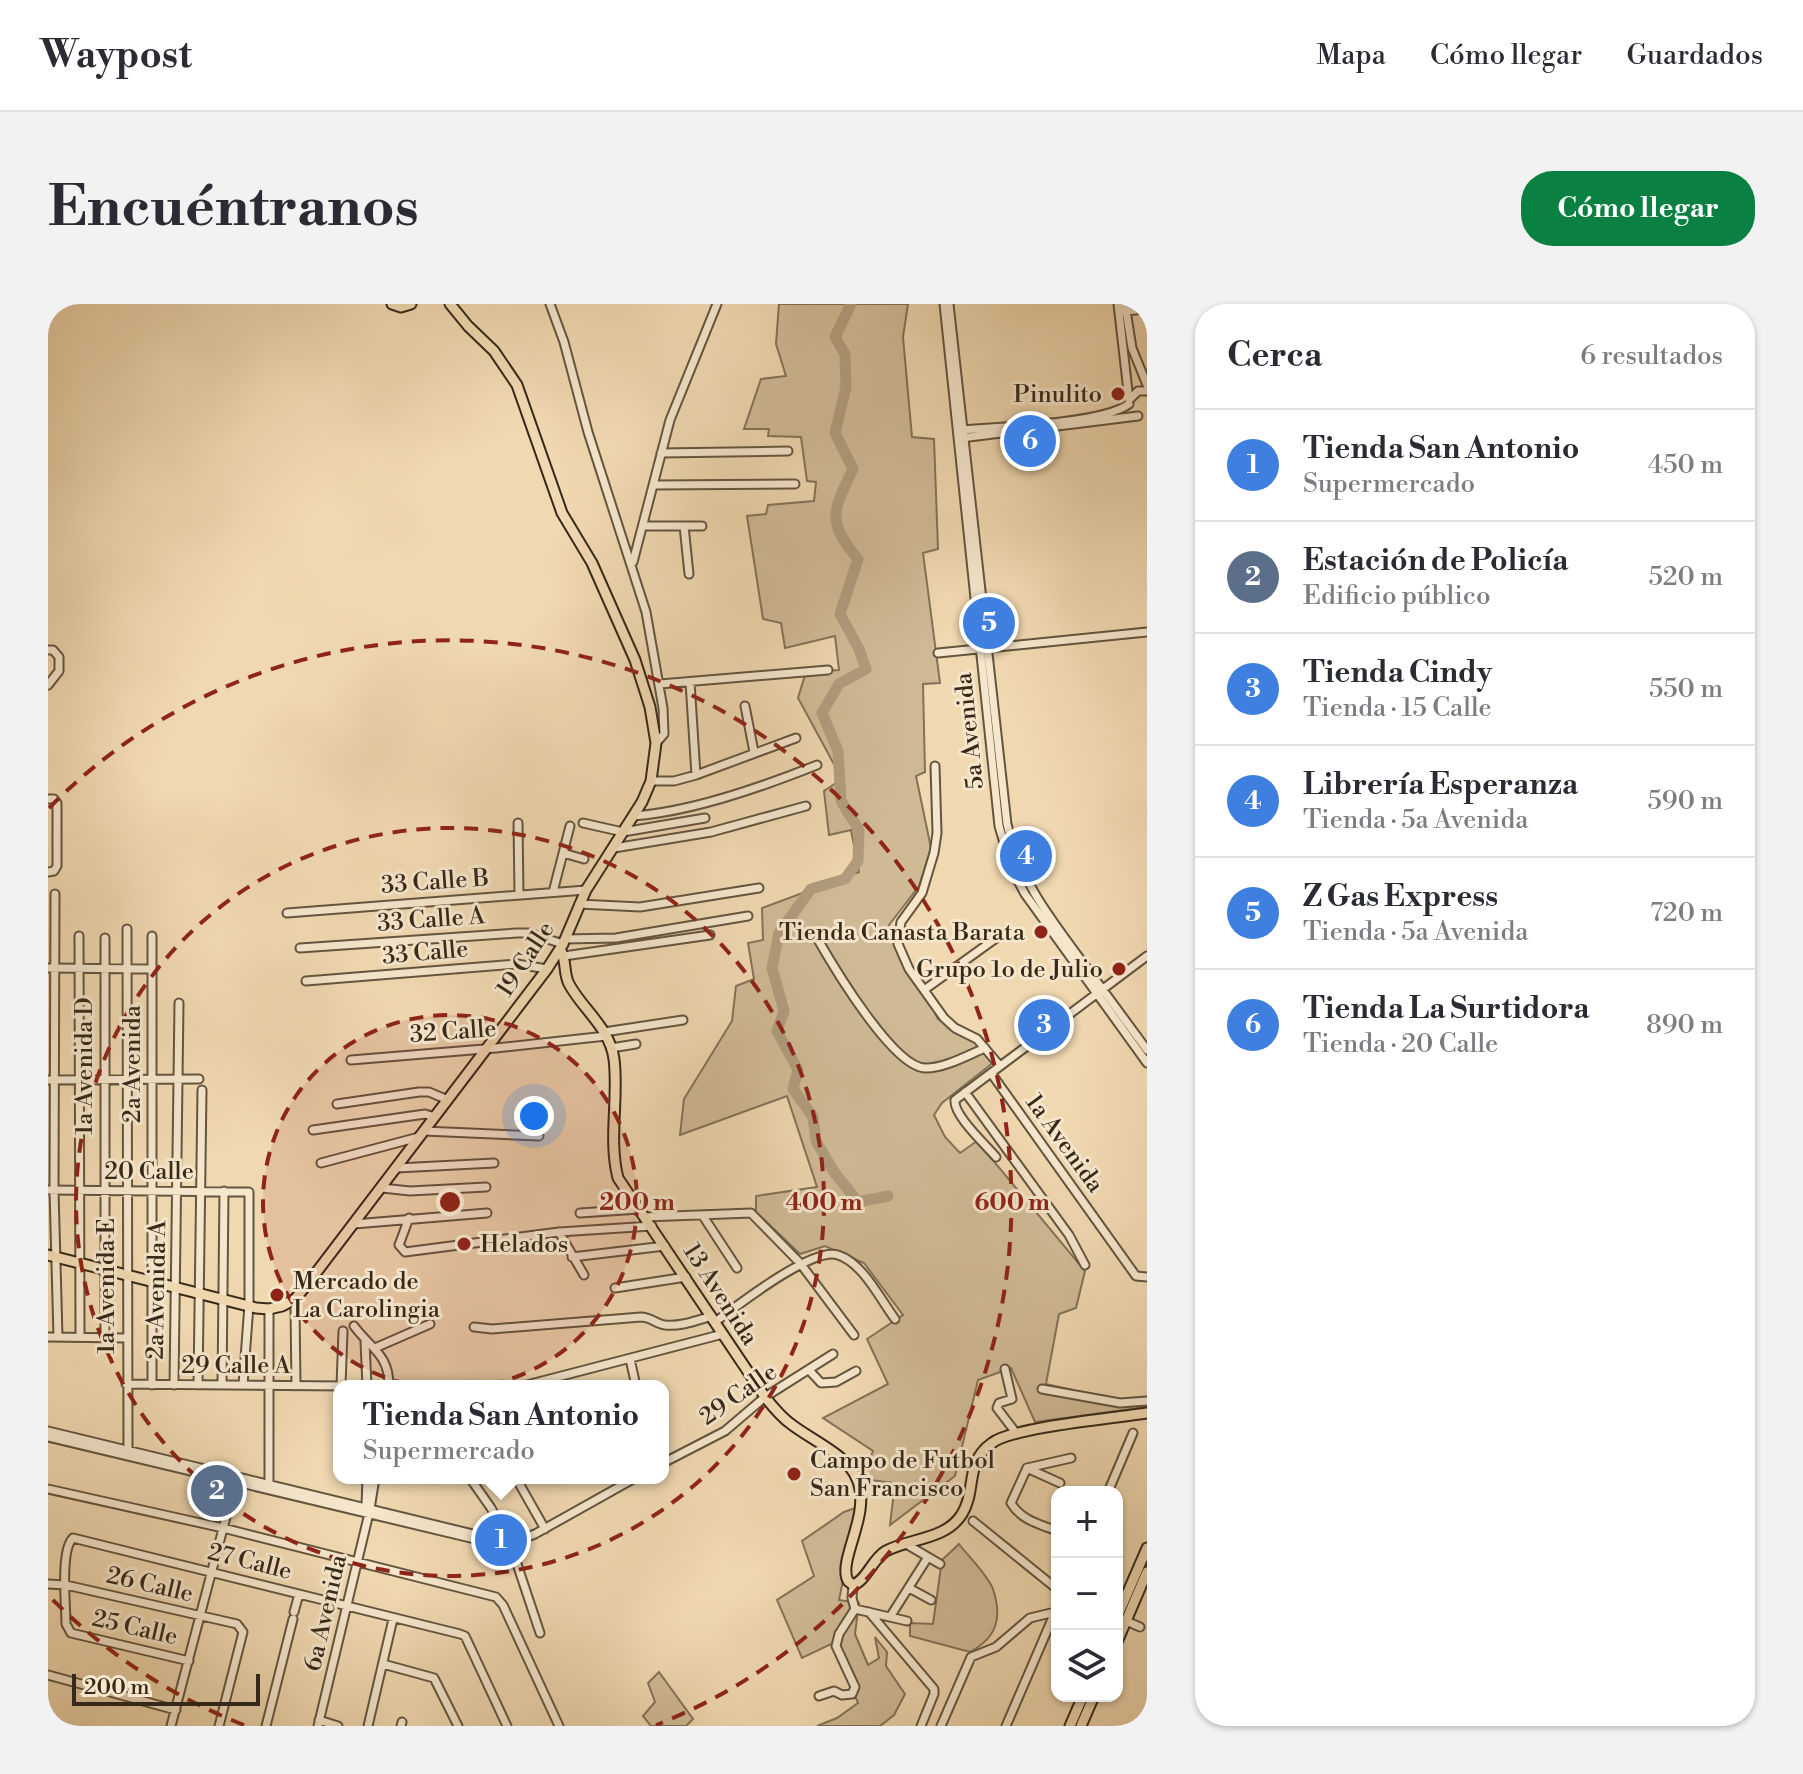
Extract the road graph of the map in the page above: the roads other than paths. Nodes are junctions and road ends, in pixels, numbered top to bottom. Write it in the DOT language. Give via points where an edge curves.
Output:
graph roads {
  1 [pos="392,304"];
  2 [pos="411,304"];
  3 [pos="450,304"];
  4 [pos="550,304"];
  5 [pos="717,304"];
  6 [pos="946,304"];
  7 [pos="1122,308"];
  8 [pos="1147,309"];
  9 [pos="1147,388"];
  10 [pos="1129,402"];
  11 [pos="1143,416"];
  12 [pos="961,434"];
  13 [pos="788,451"];
  14 [pos="661,453"];
  15 [pos="795,484"];
  16 [pos="654,485"];
  17 [pos="643,526"];
  18 [pos="684,526"];
  19 [pos="702,526"];
  20 [pos="632,564"];
  21 [pos="689,574"];
  22 [pos="1147,632"];
  23 [pos="984,649"];
  24 [pos="50,650"];
  25 [pos="938,653"];
  26 [pos="828,670"];
  27 [pos="690,682"];
  28 [pos="50,683"];
  29 [pos="660,684"];
  30 [pos="745,706"];
  31 [pos="796,738"];
  32 [pos="656,743"];
  33 [pos="754,752"];
  34 [pos="817,765"];
  35 [pos="935,766"];
  36 [pos="696,775"];
  37 [pos="651,781"];
  38 [pos="49,799"];
  39 [pos="806,806"];
  40 [pos="633,816"];
  41 [pos="705,818"];
  42 [pos="518,823"];
  43 [pos="583,823"];
  44 [pos="570,826"];
  45 [pos="623,832"];
  46 [pos="614,848"];
  47 [pos="563,853"];
  48 [pos="584,859"];
  49 [pos="51,872"];
  50 [pos="759,888"];
  51 [pos="586,890"];
  52 [pos="553,892"];
  53 [pos="55,894"];
  54 [pos="519,895"];
  55 [pos="578,904"];
  56 [pos="287,913"];
  57 [pos="748,916"];
  58 [pos="127,929"];
  59 [pos="1006,931"];
  60 [pos="710,935"];
  61 [pos="79,936"];
  62 [pos="152,936"];
  63 [pos="105,938"];
  64 [pos="817,938"];
  65 [pos="563,947"];
  66 [pos="300,948"];
  67 [pos="1147,956"];
  68 [pos="52,968"];
  69 [pos="79,969"];
  70 [pos="104,969"];
  71 [pos="127,969"];
  72 [pos="152,969"];
  73 [pos="547,969"];
  74 [pos="306,981"];
  75 [pos="924,990"];
  76 [pos="1099,991"];
  77 [pos="179,1003"];
  78 [pos="683,1020"];
  79 [pos="605,1034"];
  80 [pos="636,1044"];
  81 [pos="488,1048"];
  82 [pos="611,1048"];
  83 [pos="985,1048"];
  84 [pos="1147,1050"];
  85 [pos="351,1060"];
  86 [pos="1147,1063"];
  87 [pos="1000,1066"];
  88 [pos="991,1073"];
  89 [pos="152,1079"];
  90 [pos="177,1079"];
  91 [pos="199,1079"];
  92 [pos="52,1080"];
  93 [pos="79,1080"];
  94 [pos="104,1080"];
  95 [pos="127,1080"];
  96 [pos="202,1090"];
  97 [pos="965,1092"];
  98 [pos="448,1100"];
  99 [pos="337,1104"];
  100 [pos="435,1117"];
  101 [pos="313,1130"];
  102 [pos="422,1134"];
  103 [pos="539,1136"];
  104 [pos="996,1157"];
  105 [pos="321,1163"];
  106 [pos="494,1163"];
  107 [pos="397,1168"];
  108 [pos="486,1187"];
  109 [pos="382,1188"];
  110 [pos="51,1190"];
  111 [pos="103,1191"];
  112 [pos="126,1191"];
  113 [pos="153,1191"];
  114 [pos="177,1191"];
  115 [pos="201,1191"];
  116 [pos="224,1191"];
  117 [pos="80,1192"];
  118 [pos="487,1213"];
  119 [pos="580,1213"];
  120 [pos="642,1213"];
  121 [pos="703,1216"];
  122 [pos="409,1218"];
  123 [pos="354,1224"];
  124 [pos="652,1226"];
  125 [pos="559,1232"];
  126 [pos="665,1246"];
  127 [pos="52,1256"];
  128 [pos="572,1257"];
  129 [pos="80,1263"];
  130 [pos="800,1263"];
  131 [pos="1085,1265"];
  132 [pos="104,1268"];
  133 [pos="737,1268"];
  134 [pos="126,1274"];
  135 [pos="584,1275"];
  136 [pos="686,1277"];
  137 [pos="1147,1277"];
  138 [pos="152,1281"];
  139 [pos="176,1287"];
  140 [pos="615,1288"];
  141 [pos="197,1292"];
  142 [pos="223,1300"];
  143 [pos="249,1305"];
  144 [pos="295,1308"];
  145 [pos="269,1309"];
  146 [pos="714,1319"];
  147 [pos="895,1319"];
  148 [pos="430,1324"];
  149 [pos="354,1326"];
  150 [pos="474,1327"];
  151 [pos="343,1331"];
  152 [pos="723,1334"];
  153 [pos="854,1335"];
  154 [pos="48,1337"];
  155 [pos="58,1337"];
  156 [pos="80,1337"];
  157 [pos="105,1337"];
  158 [pos="127,1338"];
  159 [pos="365,1342"];
  160 [pos="375,1348"];
  161 [pos="833,1354"];
  162 [pos="630,1359"];
  163 [pos="1005,1369"];
  164 [pos="809,1370"];
  165 [pos="856,1371"];
  166 [pos="344,1380"];
  167 [pos="367,1380"];
  168 [pos="388,1380"];
  169 [pos="562,1380"];
  170 [pos="635,1380"];
  171 [pos="126,1384"];
  172 [pos="152,1385"];
  173 [pos="174,1385"];
  174 [pos="198,1385"];
  175 [pos="222,1385"];
  176 [pos="243,1385"];
  177 [pos="271,1385"];
  178 [pos="296,1386"];
  179 [pos="333,1386"];
  180 [pos="1042,1389"];
  181 [pos="765,1397"];
  182 [pos="1147,1401"];
  183 [pos="1147,1413"];
  184 [pos="1016,1433"];
  185 [pos="1133,1433"];
  186 [pos="48,1434"];
  187 [pos="128,1450"];
  188 [pos="1071,1458"];
  189 [pos="669,1460"];
  190 [pos="1027,1468"];
  191 [pos="235,1483"];
  192 [pos="1060,1483"];
  193 [pos="367,1484"];
  194 [pos="374,1484"];
  195 [pos="474,1484"];
  196 [pos="519,1484"];
  197 [pos="624,1484"];
  198 [pos="1111,1486"];
  199 [pos="269,1488"];
  200 [pos="48,1489"];
  201 [pos="368,1511"];
  202 [pos="973,1521"];
  203 [pos="223,1528"];
  204 [pos="1051,1528"];
  205 [pos="545,1529"];
  206 [pos="510,1543"];
  207 [pos="906,1544"];
  208 [pos="1147,1548"];
  209 [pos="928,1557"];
  210 [pos="358,1561"];
  211 [pos="940,1564"];
  212 [pos="1147,1572"];
  213 [pos="211,1573"];
  214 [pos="48,1584"];
  215 [pos="1051,1584"];
  216 [pos="66,1585"];
  217 [pos="853,1585"];
  218 [pos="909,1588"];
  219 [pos="299,1594"];
  220 [pos="931,1600"];
  221 [pos="347,1606"];
  222 [pos="855,1609"];
  223 [pos="1123,1611"];
  224 [pos="869,1612"];
  225 [pos="1051,1612"];
  226 [pos="1123,1614"];
  227 [pos="200,1616"];
  228 [pos="890,1617"];
  229 [pos="393,1619"];
  230 [pos="1123,1620"];
  231 [pos="907,1621"];
  232 [pos="1051,1622"];
  233 [pos="1143,1628"];
  234 [pos="540,1633"];
  235 [pos="189,1661"];
  236 [pos="383,1664"];
  237 [pos="48,1675"];
  238 [pos="819,1696"];
  239 [pos="1080,1702"];
  240 [pos="1091,1702"];
  241 [pos="176,1710"];
  242 [pos="318,1723"];
  243 [pos="559,1725"];
  244 [pos="943,1725"];
  245 [pos="171,1726"];
  246 [pos="219,1726"];
  247 [pos="266,1726"];
  248 [pos="338,1726"];
  249 [pos="368,1726"];
  250 [pos="458,1726"];
  251 [pos="507,1726"];
  252 [pos="921,1726"];
  253 [pos="1006,1726"];
  254 [pos="1070,1726"];
  255 [pos="1081,1726"];
  1 -- 2 [label="main road"];
  3 -- 32 [label="main road" via="517,385 562,513 592,563 635,660"];
  4 -- 20 [label="street, 19 Calle"];
  5 -- 14 [label="street"];
  6 -- 12 [label="street, 5a Avenida"];
  7 -- 8 [label="street"];
  7 -- 9 [label="street"];
  7 -- 10 [label="street"];
  9 -- 10 [label="street"];
  10 -- 11 [label="street" via="1132,412"];
  10 -- 12 [label="street" via="1117,413"];
  11 -- 12 [label="street"];
  12 -- 23 [label="street, 5a Avenida"];
  13 -- 14 [label="street"];
  14 -- 16 [label="street"];
  15 -- 16 [label="street"];
  16 -- 17 [label="street"];
  17 -- 18 [label="street"];
  17 -- 20 [label="street"];
  18 -- 19 [label="street"];
  18 -- 21 [label="street"];
  20 -- 29 [label="street, 19 Calle"];
  22 -- 23 [label="street"];
  23 -- 25 [label="street"];
  23 -- 76 [label="street, 5a Avenida" via="1004,846 1025,894"];
  24 -- 28 [label="street" via="59,657 59,671"];
  26 -- 27 [label="street"];
  27 -- 29 [label="street"];
  27 -- 36 [label="street"];
  29 -- 32 [label="street, 19 Calle" via="665,723"];
  30 -- 33 [label="street"];
  31 -- 33 [label="street"];
  32 -- 37 [label="main road, 19 Calle"];
  33 -- 36 [label="street"];
  34 -- 40 [label="street" via="698,804"];
  35 -- 75 [label="street" via="934,853 922,893 898,934 900,950"];
  36 -- 37 [label="street"];
  37 -- 40 [label="main road, 19 Calle"];
  38 -- 49 [label="street" via="57,803 57,866"];
  39 -- 46 [label="street" via="711,832"];
  40 -- 45 [label="main road, 19 Calle"];
  41 -- 45 [label="street"];
  42 -- 54 [label="street"];
  43 -- 45 [label="street"];
  44 -- 47 [label="street"];
  45 -- 46 [label="main road, 19 Calle"];
  46 -- 51 [label="main road, 19 Calle"];
  47 -- 48 [label="street"];
  47 -- 52 [label="street"];
  50 -- 55 [label="street" via="640,907"];
  51 -- 52 [label="street, 33 Calle B"];
  51 -- 55 [label="main road, 19 Calle"];
  52 -- 54 [label="street, 33 Calle B"];
  53 -- 68 [label="street"];
  54 -- 56 [label="street, 33 Calle B"];
  55 -- 65 [label="main road, 19 Calle"];
  57 -- 65 [label="street, 33 Calle A"];
  58 -- 71 [label="street, 1a Avenida E"];
  59 -- 75 [label="street"];
  60 -- 65 [label="street"];
  61 -- 69 [label="street"];
  62 -- 72 [label="street, 2a Avenida"];
  63 -- 70 [label="street, 1a Avenida D"];
  64 -- 83 [label="street" via="861,1008 911,1066 936,1067"];
  65 -- 66 [label="street, 33 Calle A" via="517,933"];
  65 -- 73 [label="main road, 19 Calle"];
  65 -- 79 [label="main road, 13 Avenida" via="568,983"];
  67 -- 76 [label="street"];
  68 -- 69 [label="street"];
  68 -- 92 [label="street"];
  69 -- 70 [label="street"];
  69 -- 93 [label="street"];
  70 -- 71 [label="street"];
  70 -- 94 [label="street, 1a Avenida D"];
  71 -- 72 [label="street"];
  71 -- 95 [label="street, 1a Avenida E"];
  72 -- 89 [label="street, 2a Avenida"];
  73 -- 74 [label="street, 33 Calle" via="517,964"];
  73 -- 81 [label="main road, 19 Calle"];
  75 -- 83 [label="street" via="955,1028"];
  76 -- 84 [label="street, 5a Avenida"];
  76 -- 86 [label="street, 5a Avenida"];
  76 -- 87 [label="street"];
  77 -- 90 [label="street, 2a Avenida A"];
  78 -- 79 [label="street, 32 Calle"];
  79 -- 81 [label="street, 32 Calle"];
  79 -- 82 [label="main road, 13 Avenida"];
  80 -- 82 [label="street"];
  81 -- 85 [label="street, 32 Calle"];
  81 -- 98 [label="main road, 19 Calle"];
  82 -- 120 [label="main road, 13 Avenida" via="615,1165"];
  83 -- 87 [label="street"];
  87 -- 88 [label="street"];
  88 -- 97 [label="street"];
  88 -- 137 [label="street, 1a Avenida" via="1136,1276"];
  89 -- 90 [label="street"];
  89 -- 95 [label="street"];
  89 -- 113 [label="street, 2a Avenida"];
  90 -- 91 [label="street"];
  90 -- 114 [label="street, 2a Avenida A"];
  92 -- 93 [label="street"];
  92 -- 110 [label="street"];
  93 -- 94 [label="street"];
  93 -- 117 [label="street"];
  94 -- 95 [label="street"];
  94 -- 111 [label="street, 1a Avenida D"];
  95 -- 112 [label="street, 1a Avenida E"];
  96 -- 115 [label="street"];
  97 -- 104 [label="street" via="954,1106"];
  97 -- 131 [label="street"];
  98 -- 99 [label="street" via="419,1092"];
  98 -- 100 [label="main road, 19 Calle"];
  100 -- 101 [label="street" via="425,1114"];
  100 -- 102 [label="main road, 19 Calle"];
  102 -- 103 [label="street"];
  102 -- 105 [label="street"];
  102 -- 107 [label="main road, 19 Calle"];
  106 -- 107 [label="street"];
  107 -- 109 [label="main road, 19 Calle"];
  108 -- 109 [label="street"];
  109 -- 123 [label="main road, 19 Calle"];
  110 -- 117 [label="street, 20 Calle"];
  110 -- 127 [label="street"];
  111 -- 112 [label="street, 20 Calle"];
  111 -- 117 [label="street, 20 Calle"];
  111 -- 132 [label="street, 1a Avenida D"];
  112 -- 113 [label="street, 20 Calle"];
  112 -- 134 [label="street, 1a Avenida E"];
  113 -- 114 [label="street, 20 Calle"];
  113 -- 138 [label="street, 2a Avenida"];
  114 -- 115 [label="street, 20 Calle"];
  114 -- 139 [label="street, 2a Avenida A"];
  115 -- 116 [label="street, 20 Calle"];
  115 -- 141 [label="street"];
  116 -- 142 [label="street"];
  116 -- 143 [label="street, 20 Calle" via="249,1192"];
  117 -- 129 [label="street"];
  118 -- 122 [label="street"];
  119 -- 120 [label="street"];
  120 -- 121 [label="street"];
  120 -- 124 [label="main road, 13 Avenida"];
  121 -- 130 [label="street" via="751,1213"];
  121 -- 133 [label="street"];
  122 -- 123 [label="street"];
  122 -- 125 [label="street" via="399,1245 405,1252"];
  123 -- 145 [label="main road, 19 Calle" via="295,1299"];
  124 -- 125 [label="street"];
  124 -- 126 [label="main road, 13 Avenida"];
  125 -- 128 [label="street"];
  126 -- 128 [label="street"];
  126 -- 136 [label="main road, 13 Avenida"];
  127 -- 129 [label="main road"];
  127 -- 155 [label="street"];
  128 -- 135 [label="street"];
  129 -- 132 [label="main road"];
  129 -- 156 [label="street"];
  130 -- 146 [label="street"];
  130 -- 147 [label="street" via="829,1254 842,1257 860,1271"];
  130 -- 153 [label="street"];
  132 -- 134 [label="main road"];
  132 -- 157 [label="street, 1a Avenida D"];
  134 -- 138 [label="main road"];
  134 -- 158 [label="street, 1a Avenida E"];
  136 -- 140 [label="street"];
  136 -- 146 [label="main road, 13 Avenida"];
  138 -- 139 [label="main road"];
  138 -- 172 [label="street, 2a Avenida"];
  139 -- 141 [label="main road"];
  139 -- 173 [label="street, 2a Avenida A"];
  141 -- 142 [label="main road"];
  141 -- 174 [label="street"];
  142 -- 143 [label="main road"];
  142 -- 175 [label="street"];
  143 -- 145 [label="main road"];
  143 -- 176 [label="street"];
  144 -- 178 [label="street"];
  145 -- 177 [label="street"];
  146 -- 150 [label="street" via="674,1325 641,1317"];
  146 -- 152 [label="main road, 13 Avenida"];
  148 -- 160 [label="street"];
  149 -- 159 [label="street"];
  151 -- 166 [label="street"];
  152 -- 162 [label="street"];
  152 -- 181 [label="main road, 13 Avenida"];
  154 -- 155 [label="street"];
  155 -- 156 [label="street"];
  156 -- 157 [label="street"];
  157 -- 158 [label="street"];
  158 -- 171 [label="street, 1a Avenida E"];
  159 -- 160 [label="street"];
  159 -- 167 [label="street"];
  160 -- 168 [label="street" via="387,1363"];
  161 -- 164 [label="street, 29 Calle"];
  162 -- 169 [label="street"];
  162 -- 170 [label="street"];
  163 -- 184 [label="street" via="1012,1399 997,1408"];
  164 -- 165 [label="street" via="828,1384"];
  164 -- 181 [label="street, 29 Calle"];
  171 -- 172 [label="street, 29 Calle A"];
  171 -- 187 [label="street, 1a Avenida E"];
  172 -- 173 [label="street, 29 Calle A"];
  173 -- 174 [label="street, 29 Calle A"];
  174 -- 175 [label="street, 29 Calle A"];
  175 -- 176 [label="street, 29 Calle A"];
  176 -- 177 [label="street, 29 Calle A"];
  177 -- 178 [label="street, 29 Calle A"];
  177 -- 199 [label="street"];
  178 -- 179 [label="street, 29 Calle A"];
  180 -- 182 [label="street" via="1120,1403"];
  181 -- 189 [label="street, 29 Calle" via="725,1431"];
  181 -- 217 [label="main road, 13 Avenida" via="790,1424 846,1463 857,1479 861,1515 845,1574"];
  183 -- 184 [label="main road"];
  184 -- 207 [label="main road" via="991,1443 976,1460 956,1520"];
  185 -- 198 [label="street"];
  186 -- 187 [label="street"];
  186 -- 191 [label="street"];
  187 -- 199 [label="street"];
  188 -- 190 [label="street"];
  190 -- 192 [label="street"];
  190 -- 204 [label="street" via="1011,1503 1017,1513"];
  191 -- 199 [label="street"];
  191 -- 203 [label="street"];
  193 -- 201 [label="street"];
  194 -- 201 [label="street"];
  195 -- 206 [label="street"];
  196 -- 205 [label="street"];
  197 -- 205 [label="street"];
  199 -- 201 [label="street"];
  200 -- 203 [label="street"];
  201 -- 206 [label="street" via="483,1543"];
  201 -- 210 [label="street, 6a Avenida"];
  202 -- 215 [label="street"];
  203 -- 210 [label="street"];
  203 -- 213 [label="street"];
  205 -- 206 [label="street"];
  206 -- 234 [label="street"];
  207 -- 209 [label="street"];
  207 -- 217 [label="main road" via="880,1555"];
  208 -- 223 [label="main road"];
  209 -- 211 [label="street"];
  209 -- 218 [label="street"];
  210 -- 221 [label="street, 6a Avenida"];
  210 -- 243 [label="street" via="496,1597"];
  212 -- 226 [label="main road"];
  213 -- 216 [label="street, 27 Calle" via="73,1538 66,1552"];
  213 -- 219 [label="street, 27 Calle"];
  213 -- 227 [label="street"];
  214 -- 216 [label="street, 26 Calle"];
  216 -- 227 [label="street, 26 Calle"];
  216 -- 235 [label="street, 25 Calle" via="66,1624 71,1633"];
  217 -- 222 [label="street"];
  218 -- 220 [label="street"];
  218 -- 228 [label="street"];
  219 -- 221 [label="street, 27 Calle"];
  219 -- 247 [label="street"];
  221 -- 229 [label="street, 27 Calle"];
  221 -- 242 [label="street, 6a Avenida"];
  222 -- 224 [label="street"];
  222 -- 238 [label="street" via="836,1646 854,1691"];
  224 -- 228 [label="street"];
  224 -- 252 [label="street" via="934,1689"];
  225 -- 244 [label="street" via="1030,1618 996,1647 971,1657"];
  227 -- 235 [label="street"];
  227 -- 246 [label="street, 26 Calle" via="237,1624 243,1632"];
  228 -- 231 [label="street"];
  229 -- 236 [label="street"];
  229 -- 251 [label="street, 27 Calle" via="465,1636"];
  230 -- 233 [label="street"];
  232 -- 253 [label="street"];
  235 -- 241 [label="street"];
  236 -- 249 [label="street"];
  236 -- 250 [label="street" via="434,1678"];
  237 -- 241 [label="street"];
  239 -- 254 [label="main road"];
  240 -- 255 [label="main road"];
  241 -- 245 [label="street"];
  242 -- 248 [label="street"];
}
